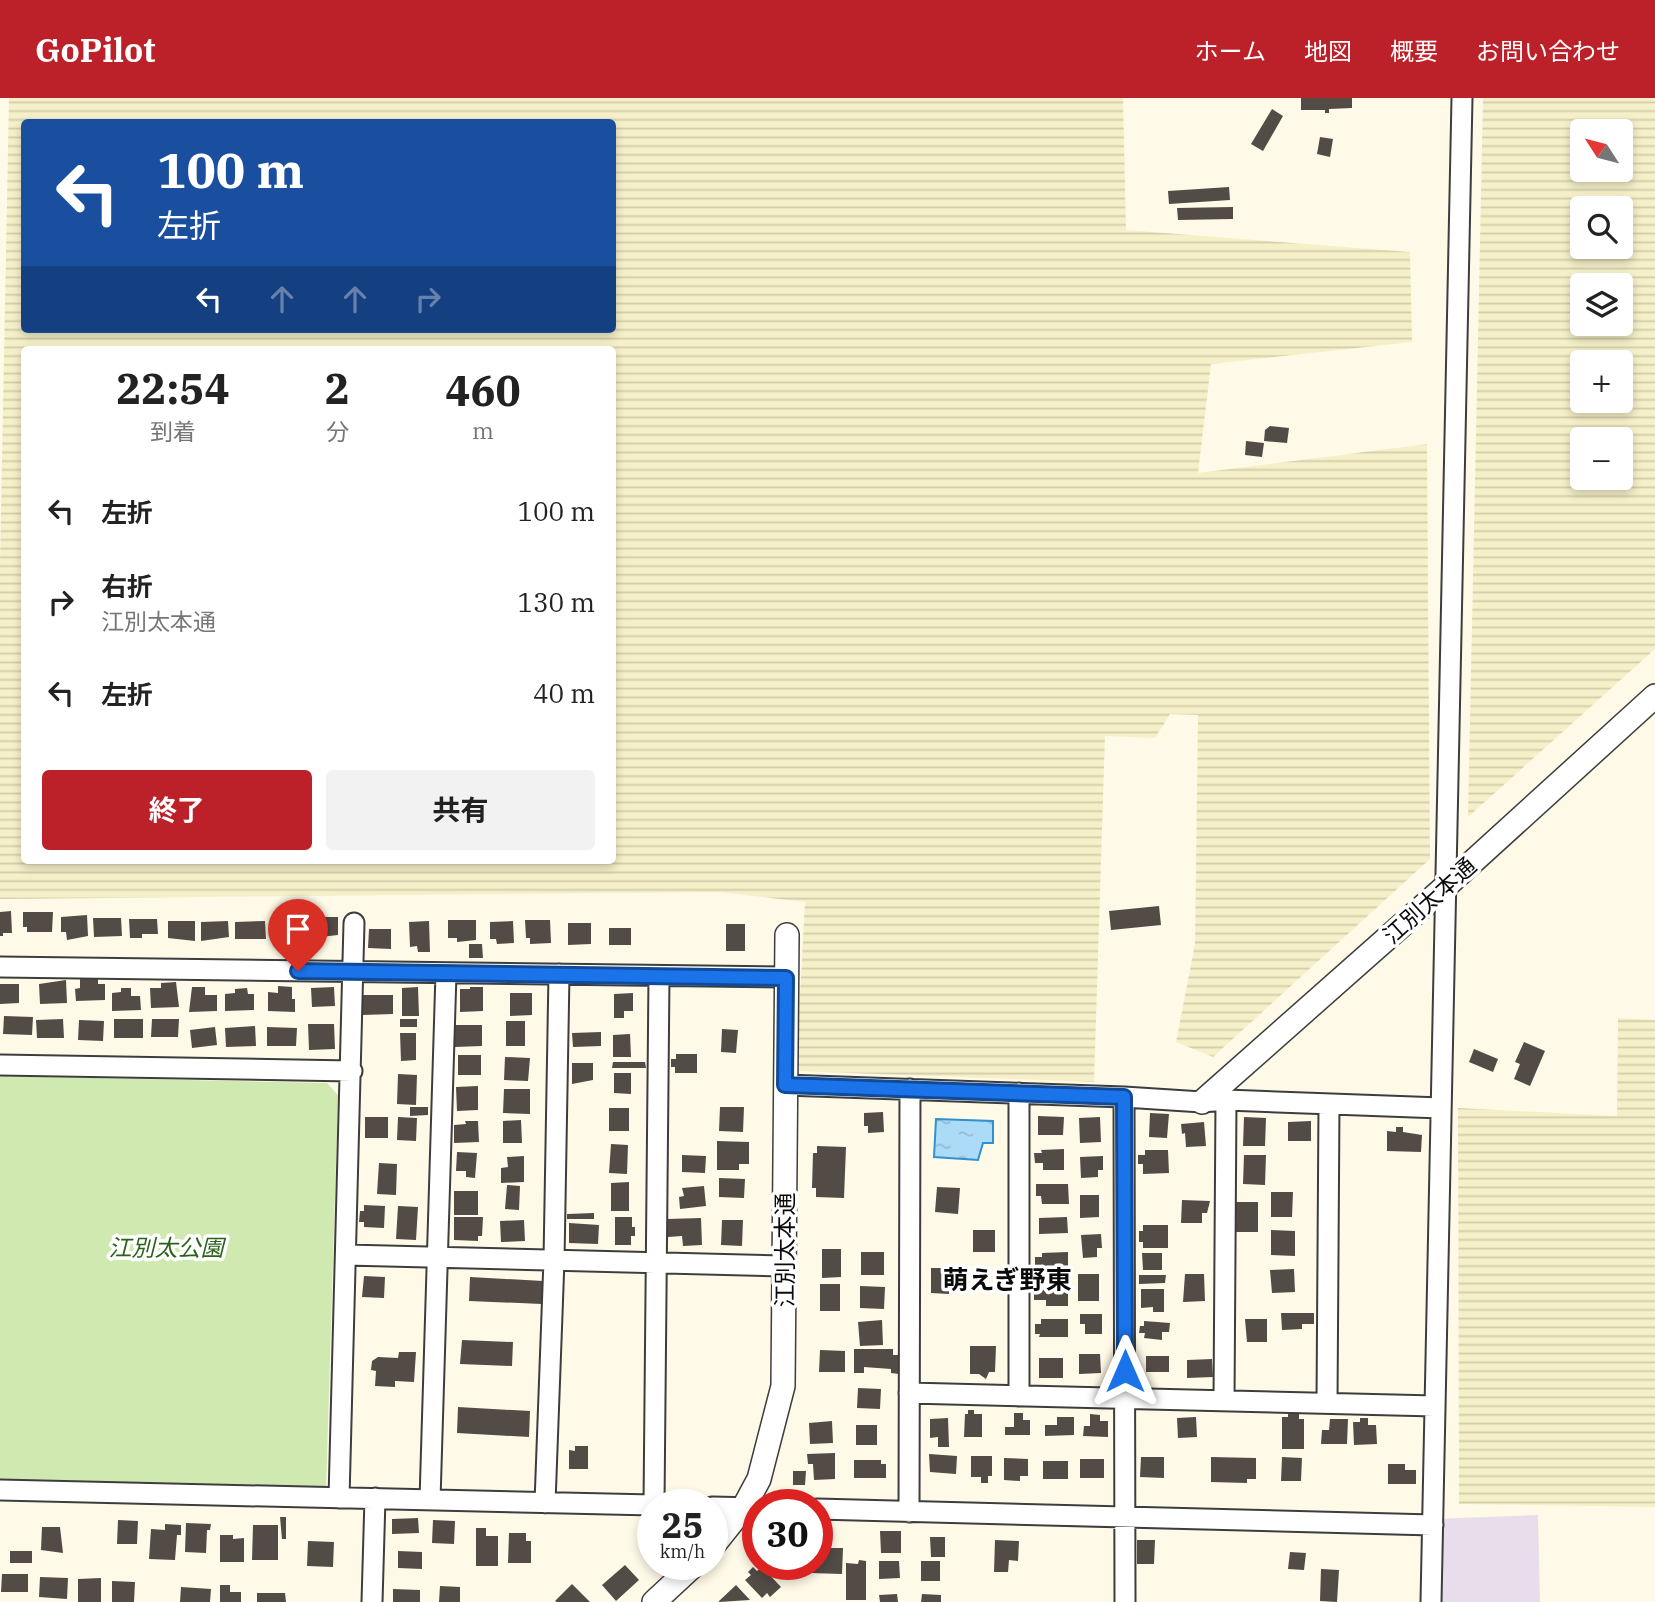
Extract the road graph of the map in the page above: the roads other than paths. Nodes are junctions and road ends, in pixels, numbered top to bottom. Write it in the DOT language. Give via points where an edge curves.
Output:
graph roads {
  1 [pos="1462,98"];
  2 [pos="1655,696"];
  3 [pos="1445,887"];
  4 [pos="354,923"];
  5 [pos="787,935"];
  6 [pos="0,967"];
  7 [pos="352,972"];
  8 [pos="446,973"];
  9 [pos="559,974"];
  10 [pos="659,976"];
  11 [pos="786,978"];
  12 [pos="0,1065"];
  13 [pos="352,1071"];
  14 [pos="785,1085"];
  15 [pos="910,1090"];
  16 [pos="1019,1093"];
  17 [pos="1124,1097"];
  18 [pos="1226,1100"];
  19 [pos="1202,1102"];
  20 [pos="1329,1104"];
  21 [pos="1441,1108"];
  22 [pos="346,1255"];
  23 [pos="438,1257"];
  24 [pos="554,1260"];
  25 [pos="655,1262"];
  26 [pos="784,1266"];
  27 [pos="909,1393"];
  28 [pos="1019,1396"];
  29 [pos="1126,1399"];
  30 [pos="1224,1401"];
  31 [pos="1327,1404"];
  32 [pos="1435,1406"];
  33 [pos="653,1489"];
  34 [pos="756,1489"];
  35 [pos="0,1490"];
  36 [pos="339,1498"];
  37 [pos="375,1498"];
  38 [pos="430,1500"];
  39 [pos="545,1503"];
  40 [pos="637,1505"];
  41 [pos="833,1509"];
  42 [pos="909,1511"];
  43 [pos="742,1516"];
  44 [pos="1126,1517"];
  45 [pos="1433,1525"];
  46 [pos="728,1531"];
  47 [pos="678,1580"];
  48 [pos="372,1602"];
  49 [pos="654,1602"];
  50 [pos="1125,1602"];
  51 [pos="1431,1602"];
  1 -- 3 [label="street"];
  2 -- 3 [label="street, 江別太本通"];
  3 -- 19 [label="street, 江別太本通"];
  3 -- 21 [label="street"];
  4 -- 7 [label="street"];
  5 -- 11 [label="street, 江別太本通"];
  6 -- 7 [label="street"];
  7 -- 8 [label="street"];
  7 -- 13 [label="street"];
  8 -- 9 [label="street"];
  8 -- 23 [label="street"];
  9 -- 10 [label="street"];
  9 -- 24 [label="street"];
  10 -- 11 [label="street"];
  10 -- 25 [label="street"];
  11 -- 14 [label="street, 江別太本通"];
  12 -- 13 [label="street"];
  13 -- 22 [label="street"];
  14 -- 15 [label="street"];
  14 -- 26 [label="street, 江別太本通"];
  15 -- 16 [label="street"];
  15 -- 27 [label="street"];
  16 -- 17 [label="street"];
  16 -- 28 [label="street"];
  17 -- 19 [label="street"];
  17 -- 29 [label="street"];
  18 -- 19 [label="street"];
  18 -- 20 [label="street"];
  18 -- 30 [label="street"];
  20 -- 21 [label="street"];
  20 -- 31 [label="street"];
  21 -- 32 [label="street"];
  22 -- 23 [label="street"];
  22 -- 36 [label="street"];
  23 -- 24 [label="street"];
  23 -- 38 [label="street"];
  24 -- 25 [label="street"];
  24 -- 39 [label="street"];
  25 -- 26 [label="street"];
  25 -- 33 [label="street"];
  26 -- 34 [label="street, 江別太本通" via="783,1386"];
  27 -- 28 [label="street"];
  27 -- 42 [label="street"];
  28 -- 29 [label="street"];
  29 -- 30 [label="street"];
  29 -- 44 [label="street"];
  30 -- 31 [label="street"];
  31 -- 32 [label="street"];
  32 -- 45 [label="street"];
  35 -- 36 [label="street"];
  36 -- 37 [label="street"];
  37 -- 38 [label="street"];
  37 -- 48 [label="street"];
  38 -- 39 [label="street"];
  39 -- 40 [label="street"];
  41 -- 42 [label="street"];
  42 -- 44 [label="street"];
  43 -- 46 [label="street, 江別太本通"];
  44 -- 45 [label="street"];
  44 -- 50 [label="street"];
  45 -- 51 [label="street"];
  47 -- 49 [label="street"];
}
